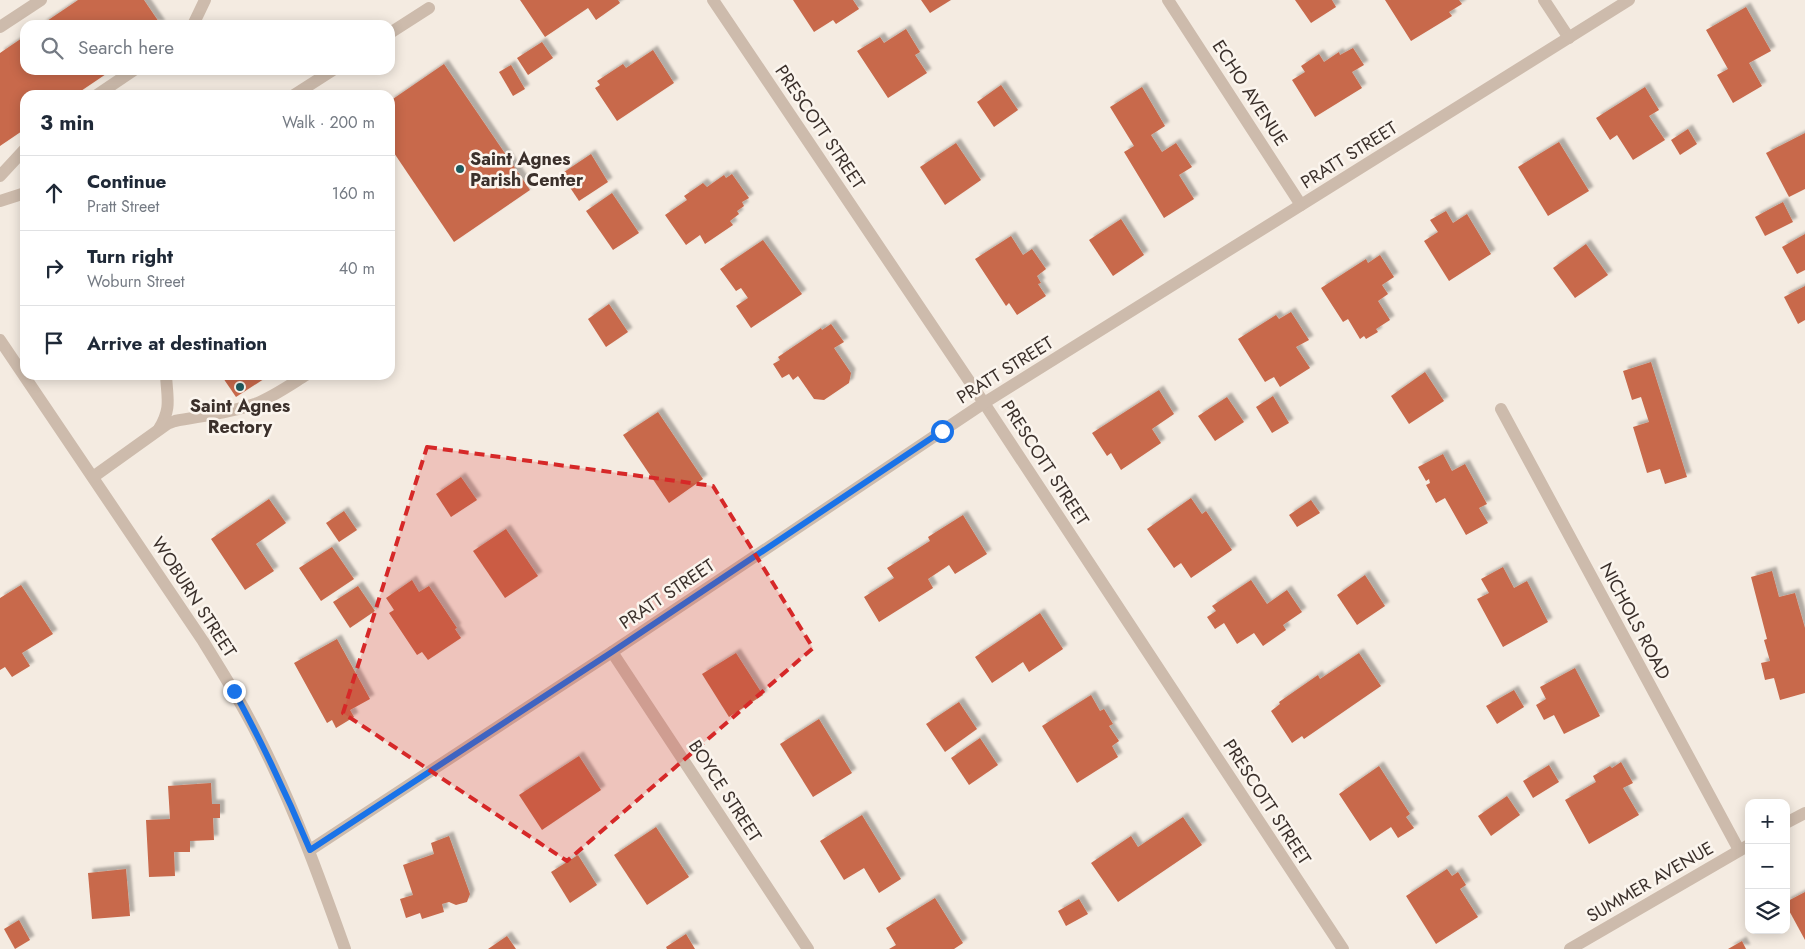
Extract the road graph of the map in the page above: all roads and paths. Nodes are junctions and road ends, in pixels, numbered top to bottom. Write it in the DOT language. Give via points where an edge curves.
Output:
graph roads {
  1 [pos="41,0"];
  2 [pos="205,0"];
  3 [pos="714,0"];
  4 [pos="1168,0"];
  5 [pos="1544,0"];
  6 [pos="1629,0"];
  7 [pos="429,8"];
  8 [pos="195,20"];
  9 [pos="0,27"];
  10 [pos="395,30"];
  11 [pos="1569,38"];
  12 [pos="127,75"];
  13 [pos="325,75"];
  14 [pos="104,90"];
  15 [pos="302,90"];
  16 [pos="20,154"];
  17 [pos="0,176"];
  18 [pos="20,195"];
  19 [pos="0,201"];
  20 [pos="1302,205"];
  21 [pos="0,340"];
  22 [pos="20,369"];
  23 [pos="27,380"];
  24 [pos="167,380"];
  25 [pos="298,380"];
  26 [pos="984,403"];
  27 [pos="1501,409"];
  28 [pos="159,429"];
  29 [pos="93,477"];
  30 [pos="612,652"];
  31 [pos="1805,813"];
  32 [pos="1790,821"];
  33 [pos="1744,847"];
  34 [pos="310,850"];
  35 [pos="345,949"];
  36 [pos="808,949"];
  37 [pos="1343,949"];
  38 [pos="1570,949"];
  1 -- 9 [label="street"];
  2 -- 8 [label="street"];
  3 -- 26 [label="street, PRESCOTT STREET"];
  4 -- 20 [label="street, ECHO AVENUE"];
  5 -- 11 [label="street"];
  6 -- 11 [label="street, PRATT STREET"];
  7 -- 10 [label="street"];
  11 -- 20 [label="street, PRATT STREET"];
  12 -- 14 [label="street"];
  13 -- 15 [label="street"];
  16 -- 17 [label="street"];
  18 -- 19 [label="street"];
  20 -- 26 [label="street, PRATT STREET"];
  21 -- 22 [label="street, WOBURN STREET"];
  23 -- 29 [label="street, WOBURN STREET"];
  24 -- 28 [label="street" via="168,413"];
  25 -- 28 [label="street" via="255,404 175,421"];
  26 -- 30 [label="street, PRATT STREET"];
  26 -- 37 [label="street, PRESCOTT STREET"];
  27 -- 33 [label="street, NICHOLS ROAD"];
  28 -- 29 [label="street"];
  29 -- 34 [label="street, WOBURN STREET" via="234,691 262,742"];
  30 -- 34 [label="street, PRATT STREET"];
  30 -- 36 [label="street, BOYCE STREET"];
  31 -- 32 [label="street"];
  33 -- 38 [label="street, SUMMER AVENUE"];
  34 -- 35 [label="street, WOBURN STREET"];
}
